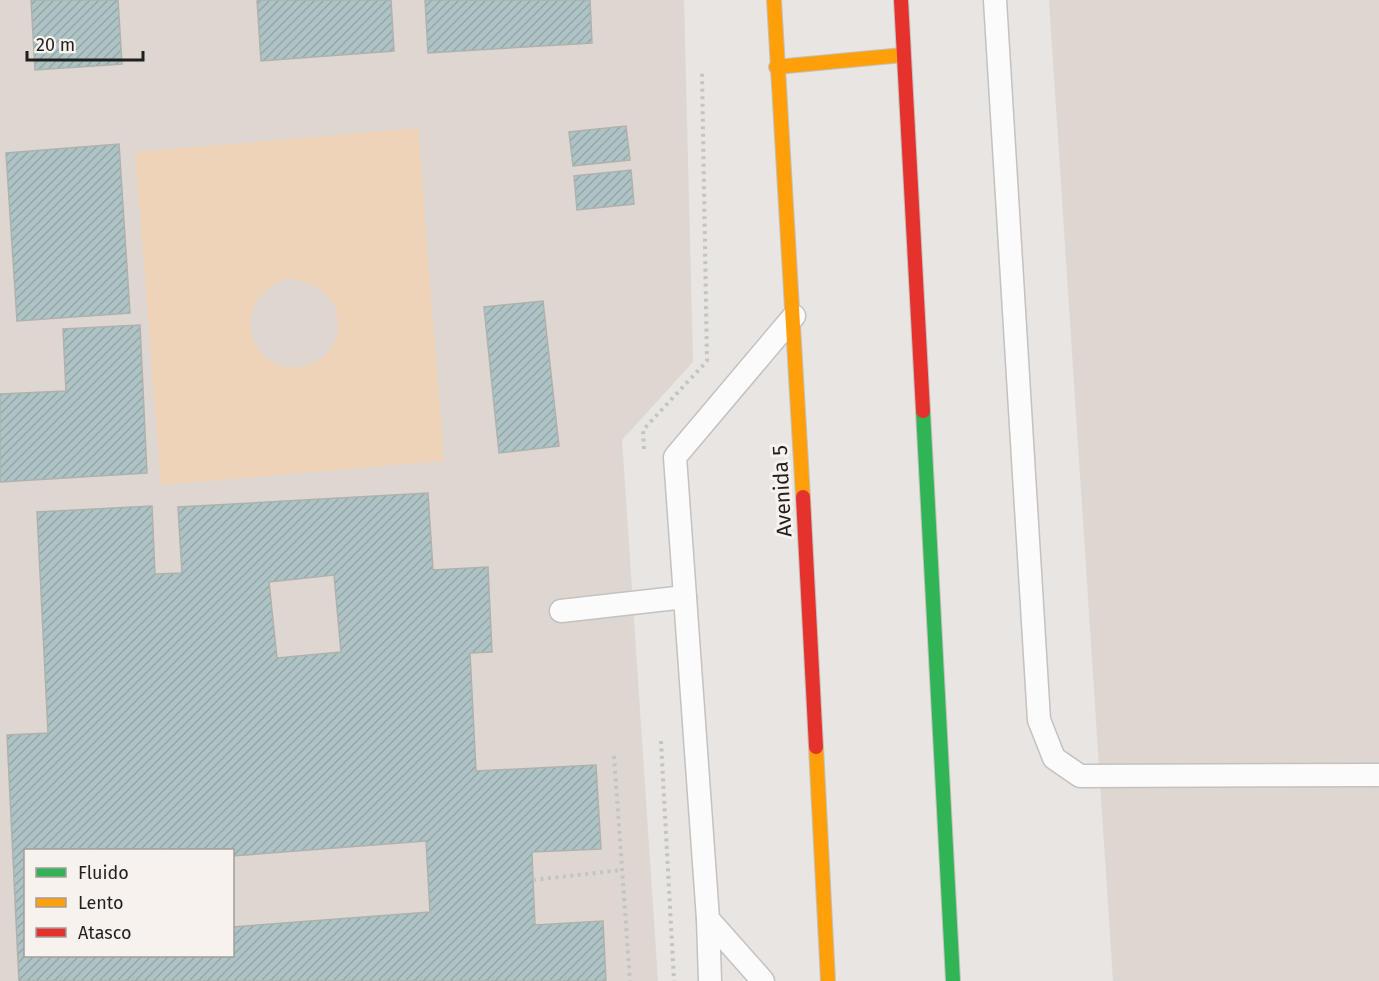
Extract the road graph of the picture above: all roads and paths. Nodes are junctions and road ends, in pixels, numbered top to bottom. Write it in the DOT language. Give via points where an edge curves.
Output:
graph roads {
  1 [pos="774,0"];
  2 [pos="901,0"];
  3 [pos="995,0"];
  4 [pos="903,55"];
  5 [pos="776,67"];
  6 [pos="794,316"];
  7 [pos="685,597"];
  8 [pos="561,611"];
  9 [pos="614,756"];
  10 [pos="1379,775"];
  11 [pos="622,870"];
  12 [pos="533,880"];
  13 [pos="708,919"];
  14 [pos="630,981"];
  15 [pos="710,981"];
  16 [pos="763,981"];
  17 [pos="828,981"];
  18 [pos="953,981"];
  1 -- 5 [label="street, Avenida 5"];
  2 -- 4 [label="street"];
  3 -- 10 [label="lane" via="1039,720 1054,758 1080,776"];
  4 -- 5 [label="street"];
  4 -- 18 [label="street"];
  5 -- 6 [label="street, Avenida 5"];
  6 -- 7 [label="lane" via="675,457"];
  6 -- 17 [label="street, Avenida 5"];
  7 -- 8 [label="lane"];
  7 -- 13 [label="lane"];
  9 -- 11 [label="path"];
  11 -- 12 [label="path"];
  11 -- 14 [label="path"];
  13 -- 15 [label="lane"];
  13 -- 16 [label="lane"];
}
